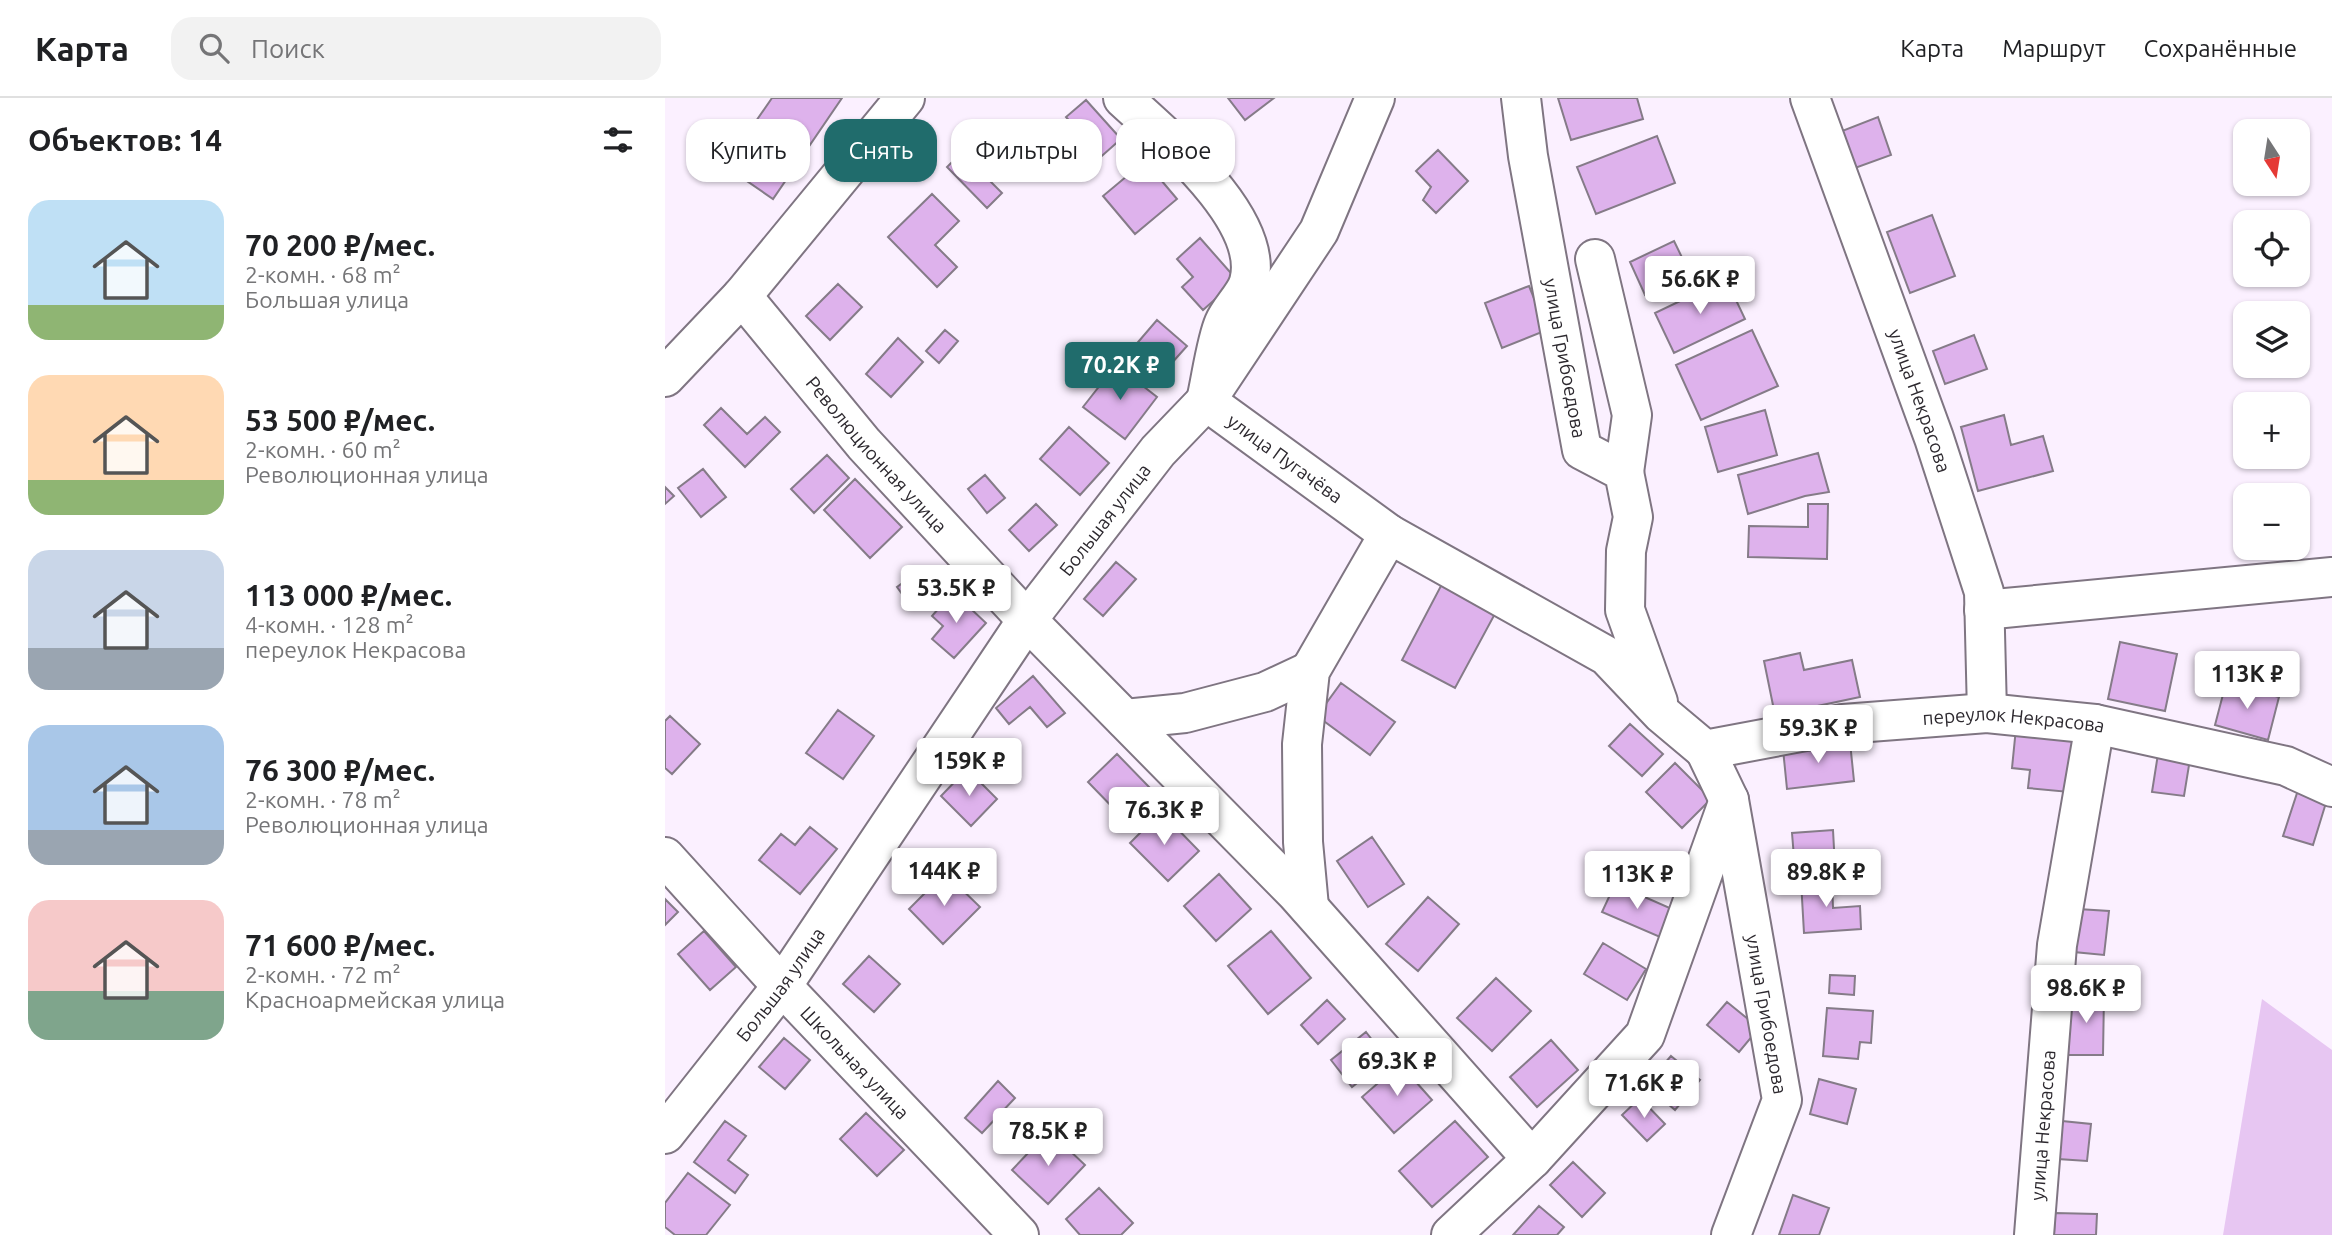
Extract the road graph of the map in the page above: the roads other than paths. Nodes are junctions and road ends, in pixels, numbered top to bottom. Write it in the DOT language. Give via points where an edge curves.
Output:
graph roads {
  1 [pos="905,98"];
  2 [pos="1123,98"];
  3 [pos="1375,98"];
  4 [pos="1521,98"];
  5 [pos="1810,98"];
  6 [pos="1595,259"];
  7 [pos="743,296"];
  8 [pos="665,377"];
  9 [pos="1206,401"];
  10 [pos="1624,472"];
  11 [pos="1389,534"];
  12 [pos="2332,577"];
  13 [pos="1984,610"];
  14 [pos="1027,620"];
  15 [pos="1310,671"];
  16 [pos="1987,713"];
  17 [pos="1662,714"];
  18 [pos="1125,719"];
  19 [pos="2095,724"];
  20 [pos="1705,750"];
  21 [pos="2332,788"];
  22 [pos="1729,800"];
  23 [pos="665,857"];
  24 [pos="1309,907"];
  25 [pos="782,986"];
  26 [pos="665,1134"];
  27 [pos="1532,1159"];
  28 [pos="1019,1235"];
  29 [pos="1451,1235"];
  30 [pos="1731,1235"];
  31 [pos="2034,1235"];
  1 -- 7 [label="street"];
  2 -- 9 [label="street" via="1207,178 1233,214 1251,256 1249,283 1224,323"];
  3 -- 9 [label="street, Большая улица" via="1319,230"];
  4 -- 10 [label="street, улица Грибоедова" via="1582,450"];
  5 -- 13 [label="street, улица Некрасова" via="1934,438 1984,592"];
  6 -- 10 [label="street" via="1632,415"];
  7 -- 8 [label="street"];
  7 -- 14 [label="street, Революционная улица" via="864,444"];
  9 -- 11 [label="street, улица Пугачёва"];
  9 -- 14 [label="street, Большая улица" via="1158,451"];
  10 -- 17 [label="street" via="1633,517 1626,551 1625,610"];
  11 -- 15 [label="street"];
  11 -- 17 [label="street, улица Пугачёва" via="1607,656"];
  12 -- 13 [label="street"];
  13 -- 16 [label="street, улица Некрасова"];
  14 -- 18 [label="street, Революционная улица"];
  14 -- 25 [label="street, Большая улица"];
  15 -- 18 [label="street" via="1265,692 1185,713"];
  15 -- 24 [label="street" via="1302,744"];
  16 -- 19 [label="street, переулок Некрасова"];
  16 -- 20 [label="street, переулок Некрасова" via="1843,724"];
  17 -- 20 [label="street"];
  18 -- 24 [label="street, Революционная улица"];
  19 -- 21 [label="street, переулок Некрасова" via="2286,766"];
  19 -- 31 [label="street, улица Некрасова" via="2057,945"];
  20 -- 22 [label="street, улица Грибоедова"];
  22 -- 27 [label="street" via="1645,1034"];
  22 -- 30 [label="street, улица Грибоедова" via="1782,1100"];
  23 -- 25 [label="street, Школьная улица"];
  24 -- 27 [label="street, Революционная улица"];
  25 -- 26 [label="street, Большая улица"];
  25 -- 28 [label="street, Школьная улица"];
  27 -- 29 [label="street"];
}
